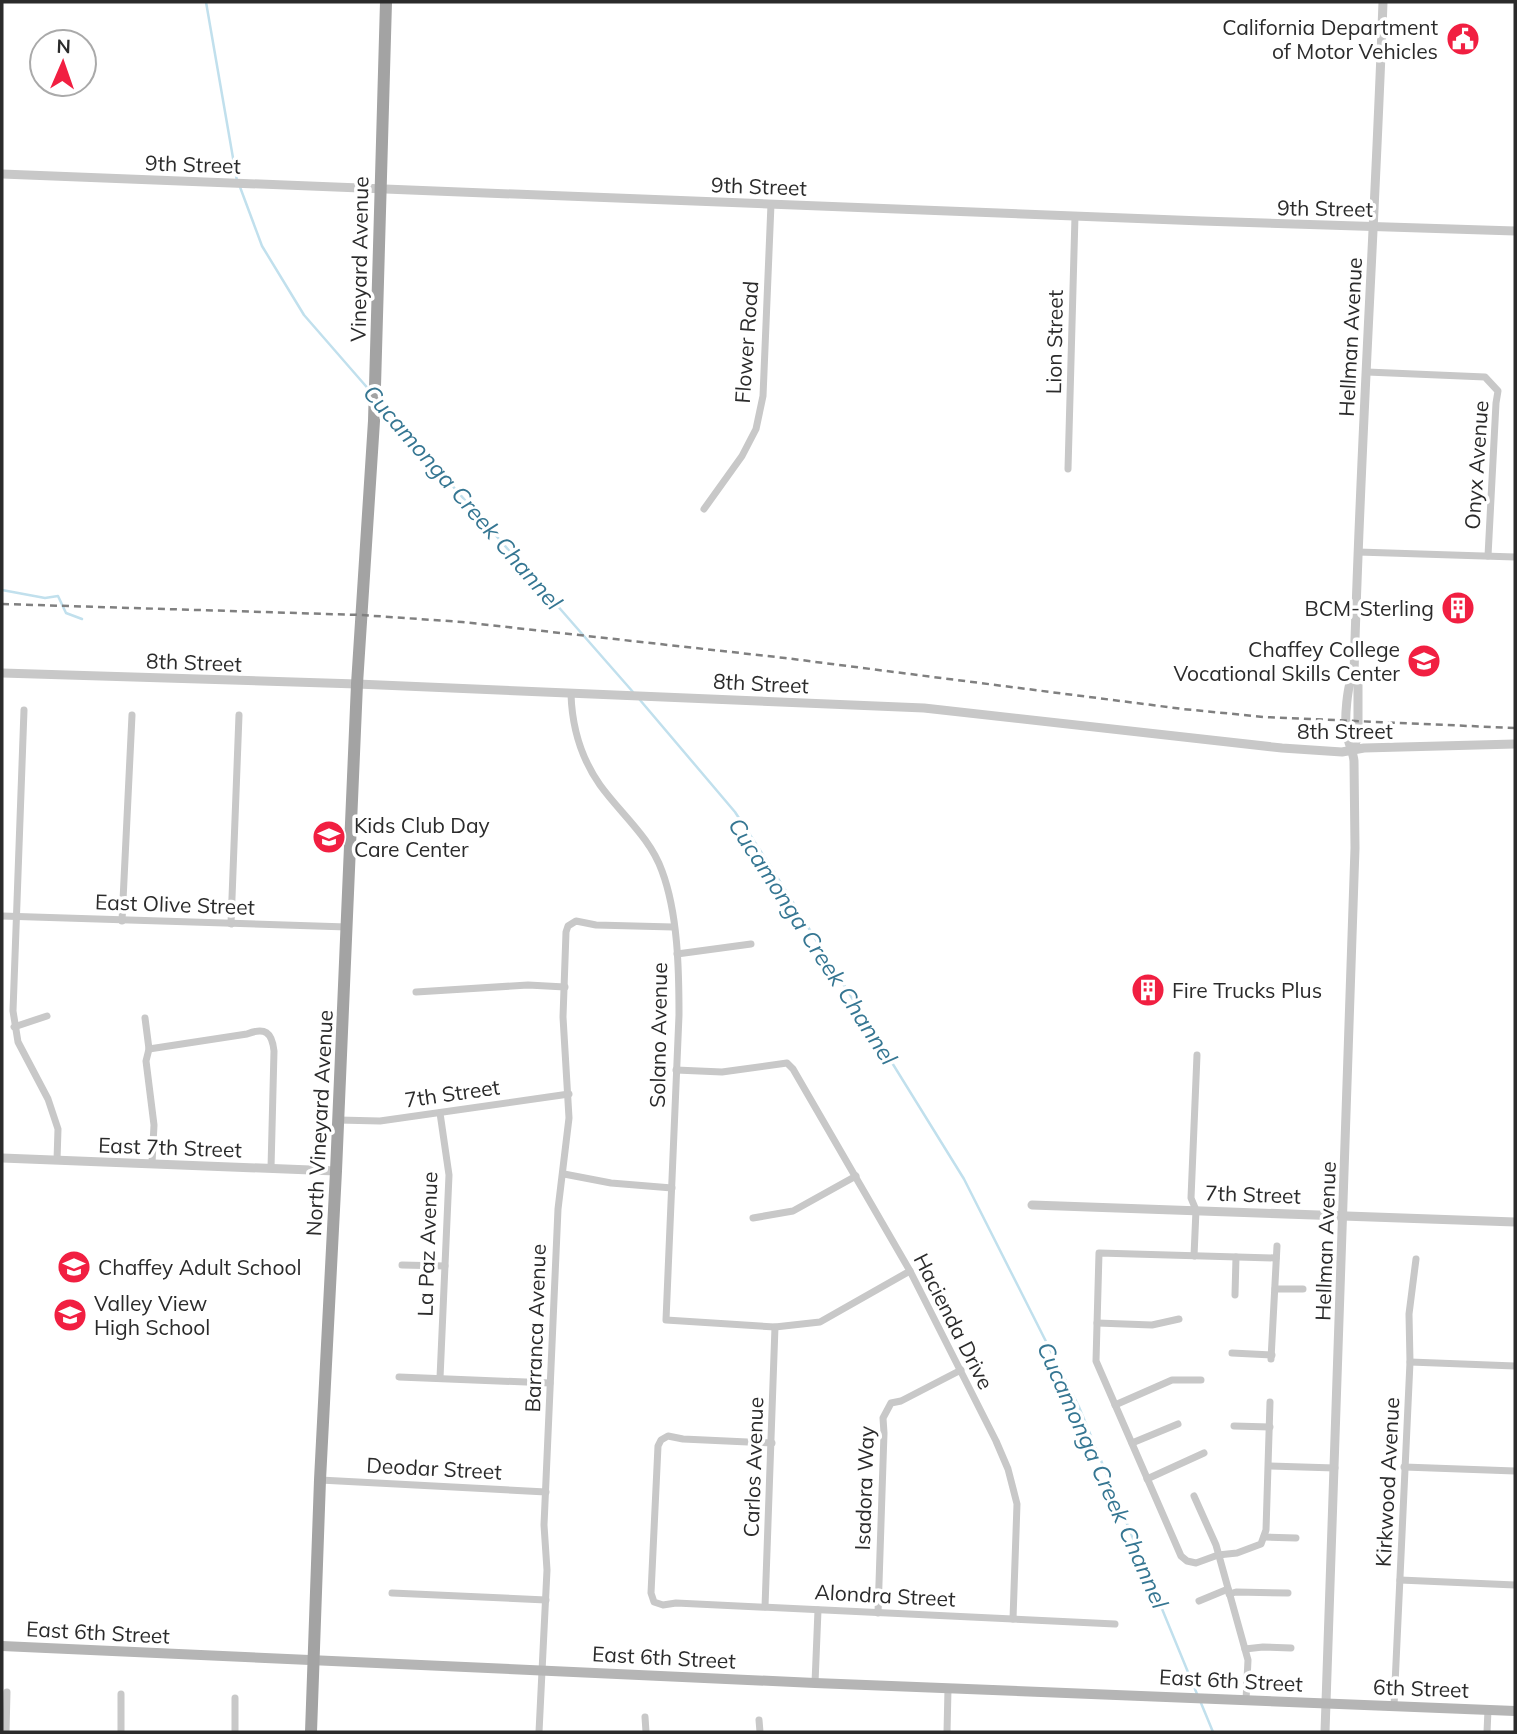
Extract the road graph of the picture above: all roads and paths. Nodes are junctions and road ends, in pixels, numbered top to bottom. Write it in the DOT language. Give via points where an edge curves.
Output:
graph roads {
  1 [pos="386,2"];
  2 [pos="1383,2"];
  3 [pos="2,174"];
  4 [pos="380,188"];
  5 [pos="771,204"];
  6 [pos="1075,216"];
  7 [pos="1373,226"];
  8 [pos="1515,232"];
  9 [pos="1367,372"];
  10 [pos="1068,470"];
  11 [pos="704,509"];
  12 [pos="1358,552"];
  13 [pos="1488,555"];
  14 [pos="1515,557"];
  15 [pos="2,673"];
  16 [pos="357,684"];
  17 [pos="571,694"];
  18 [pos="24,710"];
  19 [pos="132,715"];
  20 [pos="240,715"];
  21 [pos="1515,744"];
  22 [pos="1353,751"];
  23 [pos="2,915"];
  24 [pos="15,916"];
  25 [pos="122,921"];
  26 [pos="231,924"];
  27 [pos="347,927"];
  28 [pos="673,927"];
  29 [pos="751,944"];
  30 [pos="677,954"];
  31 [pos="565,987"];
  32 [pos="416,992"];
  33 [pos="47,1016"];
  34 [pos="145,1018"];
  35 [pos="14,1027"];
  36 [pos="149,1049"];
  37 [pos="1197,1055"];
  38 [pos="676,1070"];
  39 [pos="569,1094"];
  40 [pos="440,1113"];
  41 [pos="338,1120"];
  42 [pos="2,1158"];
  43 [pos="57,1160"];
  44 [pos="152,1163"];
  45 [pos="271,1168"];
  46 [pos="336,1171"];
  47 [pos="564,1174"];
  48 [pos="856,1176"];
  49 [pos="672,1188"];
  50 [pos="1031,1205"];
  51 [pos="1196,1210"];
  52 [pos="1344,1215"];
  53 [pos="753,1218"];
  54 [pos="1515,1222"];
  55 [pos="1276,1246"];
  56 [pos="1194,1256"];
  57 [pos="1236,1257"];
  58 [pos="1276,1258"];
  59 [pos="1416,1259"];
  60 [pos="402,1265"];
  61 [pos="445,1266"];
  62 [pos="910,1271"];
  63 [pos="1275,1289"];
  64 [pos="1303,1289"];
  65 [pos="1235,1295"];
  66 [pos="1178,1319"];
  67 [pos="1097,1323"];
  68 [pos="775,1327"];
  69 [pos="1232,1353"];
  70 [pos="1410,1362"];
  71 [pos="1515,1366"];
  72 [pos="961,1370"];
  73 [pos="400,1377"];
  74 [pos="440,1378"];
  75 [pos="1201,1380"];
  76 [pos="550,1383"];
  77 [pos="1270,1402"];
  78 [pos="1115,1405"];
  79 [pos="1178,1424"];
  80 [pos="1234,1426"];
  81 [pos="1270,1427"];
  82 [pos="772,1443"];
  83 [pos="1132,1443"];
  84 [pos="1204,1453"];
  85 [pos="1269,1466"];
  86 [pos="1404,1467"];
  87 [pos="1335,1468"];
  88 [pos="1515,1471"];
  89 [pos="1147,1479"];
  90 [pos="320,1480"];
  91 [pos="545,1492"];
  92 [pos="1194,1496"];
  93 [pos="1264,1537"];
  94 [pos="1296,1538"];
  95 [pos="1218,1555"];
  96 [pos="1400,1580"];
  97 [pos="1515,1585"];
  98 [pos="1229,1591"];
  99 [pos="392,1593"];
  100 [pos="1288,1593"];
  101 [pos="546,1600"];
  102 [pos="1199,1601"];
  103 [pos="765,1607"];
  104 [pos="818,1610"];
  105 [pos="877,1613"];
  106 [pos="1013,1619"];
  107 [pos="1115,1624"];
  108 [pos="2,1646"];
  109 [pos="1291,1648"];
  110 [pos="1245,1649"];
  111 [pos="313,1662"];
  112 [pos="544,1670"];
  113 [pos="816,1683"];
  114 [pos="948,1689"];
  115 [pos="7,1692"];
  116 [pos="121,1694"];
  117 [pos="235,1698"];
  118 [pos="1246,1700"];
  119 [pos="1325,1704"];
  120 [pos="1394,1706"];
  121 [pos="1488,1710"];
  122 [pos="1515,1711"];
  123 [pos="645,1717"];
  124 [pos="759,1720"];
  125 [pos="6,1732"];
  126 [pos="121,1732"];
  127 [pos="235,1732"];
  128 [pos="311,1732"];
  129 [pos="539,1732"];
  130 [pos="646,1732"];
  131 [pos="760,1732"];
  132 [pos="947,1732"];
  133 [pos="1325,1732"];
  134 [pos="1487,1732"];
  1 -- 4 [label="main road, Vineyard Avenue"];
  2 -- 7 [label="street, Hellman Avenue"];
  3 -- 4 [label="street, 9th Street"];
  4 -- 5 [label="street, 9th Street"];
  4 -- 16 [label="main road, Vineyard Avenue" via="374,421"];
  5 -- 6 [label="street, 9th Street"];
  5 -- 11 [label="street, Flower Road" via="763,396 756,429"];
  6 -- 7 [label="street, 9th Street"];
  6 -- 10 [label="street, Lion Street"];
  7 -- 8 [label="street, 9th Street"];
  7 -- 9 [label="street, Hellman Avenue"];
  9 -- 12 [label="street, Hellman Avenue"];
  9 -- 13 [label="street, Onyx Avenue" via="1485,377 1498,391"];
  12 -- 13 [label="street"];
  12 -- 22 [label="street, Hellman Avenue" via="1347,734"];
  13 -- 14 [label="street"];
  15 -- 16 [label="street, 8th Street"];
  16 -- 17 [label="street, 8th Street"];
  16 -- 27 [label="main road, North Vineyard Avenue"];
  17 -- 22 [label="street, 8th Street" via="924,708 1282,748"];
  17 -- 28 [label="street, Solano Avenue" via="576,734 587,763 653,853 662,871"];
  18 -- 24 [label="street"];
  19 -- 25 [label="street"];
  20 -- 26 [label="street"];
  21 -- 22 [label="street, 8th Street"];
  22 -- 52 [label="street, Hellman Avenue" via="1355,848"];
  23 -- 24 [label="street, East Olive Street"];
  24 -- 25 [label="street, East Olive Street"];
  24 -- 35 [label="street"];
  25 -- 26 [label="street, East Olive Street"];
  26 -- 27 [label="street, East Olive Street"];
  27 -- 41 [label="main road, North Vineyard Avenue"];
  28 -- 30 [label="street, Solano Avenue"];
  28 -- 31 [label="street, Barranca Avenue" via="576,921 566,932"];
  29 -- 30 [label="street"];
  30 -- 38 [label="street, Solano Avenue"];
  31 -- 32 [label="street"];
  31 -- 39 [label="street, Barranca Avenue"];
  33 -- 35 [label="street"];
  34 -- 36 [label="street"];
  35 -- 43 [label="street" via="58,1129"];
  36 -- 44 [label="street"];
  36 -- 45 [label="street" via="257,1030 268,1033 274,1051"];
  37 -- 51 [label="street" via="1191,1198"];
  38 -- 48 [label="street, Hacienda Drive" via="722,1072 786,1063"];
  38 -- 49 [label="street, Solano Avenue"];
  39 -- 40 [label="street, 7th Street"];
  39 -- 47 [label="street, Barranca Avenue"];
  40 -- 41 [label="street, 7th Street" via="380,1121"];
  40 -- 61 [label="street, La Paz Avenue" via="449,1175"];
  41 -- 46 [label="main road, North Vineyard Avenue"];
  42 -- 43 [label="street, East 7th Street"];
  43 -- 44 [label="street, East 7th Street"];
  44 -- 45 [label="street, East 7th Street"];
  45 -- 46 [label="street, East 7th Street"];
  46 -- 90 [label="main road, North Vineyard Avenue"];
  47 -- 49 [label="street"];
  47 -- 76 [label="street, Barranca Avenue" via="558,1209"];
  48 -- 53 [label="street" via="793,1211"];
  48 -- 62 [label="street, Hacienda Drive"];
  49 -- 68 [label="street, Solano Avenue" via="666,1320"];
  50 -- 51 [label="street, 7th Street"];
  51 -- 52 [label="street, 7th Street"];
  51 -- 56 [label="street"];
  52 -- 54 [label="street, 7th Street"];
  52 -- 87 [label="street, Hellman Avenue"];
  55 -- 58 [label="street"];
  56 -- 57 [label="street"];
  56 -- 67 [label="street" via="1098,1253"];
  57 -- 58 [label="street"];
  57 -- 65 [label="street"];
  58 -- 63 [label="street"];
  59 -- 70 [label="street, Kirkwood Avenue" via="1409,1314"];
  60 -- 61 [label="street"];
  61 -- 74 [label="street, La Paz Avenue"];
  62 -- 68 [label="street" via="820,1322"];
  62 -- 72 [label="street, Hacienda Drive"];
  63 -- 64 [label="street"];
  63 -- 69 [label="street" via="1272,1357"];
  66 -- 67 [label="street" via="1152,1325"];
  67 -- 78 [label="street" via="1096,1361"];
  68 -- 82 [label="street, Carlos Avenue"];
  70 -- 71 [label="street"];
  70 -- 86 [label="street, Kirkwood Avenue"];
  72 -- 105 [label="street, Isadora Way" via="891,1403 883,1418"];
  72 -- 106 [label="street, Hacienda Drive" via="1008,1469 1017,1504"];
  73 -- 74 [label="street"];
  74 -- 76 [label="street"];
  75 -- 78 [label="street" via="1172,1380"];
  76 -- 91 [label="street, Barranca Avenue"];
  77 -- 81 [label="street"];
  78 -- 83 [label="street"];
  79 -- 83 [label="street"];
  80 -- 81 [label="street"];
  81 -- 85 [label="street"];
  82 -- 103 [label="street, Carlos Avenue"];
  82 -- 103 [label="street, Alondra Street" via="668,1436 661,1440 651,1593 654,1602 663,1605"];
  83 -- 89 [label="street"];
  84 -- 89 [label="street"];
  85 -- 87 [label="street"];
  85 -- 93 [label="street"];
  86 -- 88 [label="street"];
  86 -- 96 [label="street, Kirkwood Avenue"];
  87 -- 119 [label="street, Hellman Avenue"];
  89 -- 95 [label="street" via="1181,1556 1196,1563"];
  90 -- 91 [label="street, Deodar Street"];
  90 -- 111 [label="main road, North Vineyard Avenue"];
  91 -- 101 [label="street, Barranca Avenue"];
  92 -- 95 [label="street"];
  93 -- 94 [label="street"];
  93 -- 95 [label="street" via="1251,1549"];
  95 -- 98 [label="street"];
  96 -- 97 [label="street"];
  96 -- 120 [label="street, Kirkwood Avenue"];
  98 -- 100 [label="street"];
  98 -- 102 [label="street"];
  98 -- 110 [label="street"];
  99 -- 101 [label="street"];
  101 -- 112 [label="street, Barranca Avenue"];
  103 -- 104 [label="street, Alondra Street"];
  104 -- 105 [label="street, Alondra Street"];
  104 -- 113 [label="street"];
  105 -- 106 [label="street, Alondra Street"];
  106 -- 107 [label="street, Alondra Street"];
  108 -- 111 [label="main road, East 6th Street"];
  109 -- 110 [label="street"];
  110 -- 118 [label="street"];
  111 -- 112 [label="main road, East 6th Street"];
  111 -- 128 [label="main road, North Vineyard Avenue"];
  112 -- 113 [label="main road, East 6th Street"];
  112 -- 129 [label="street, Barranca Avenue"];
  113 -- 114 [label="main road, East 6th Street"];
  114 -- 118 [label="main road, East 6th Street"];
  114 -- 132 [label="street"];
  115 -- 125 [label="street"];
  116 -- 126 [label="street"];
  117 -- 127 [label="street"];
  118 -- 119 [label="main road, East 6th Street"];
  119 -- 120 [label="main road, 6th Street"];
  119 -- 133 [label="street, Hellman Avenue"];
  120 -- 121 [label="main road, 6th Street"];
  121 -- 122 [label="main road, 6th Street"];
  121 -- 134 [label="street"];
  123 -- 130 [label="street"];
  124 -- 131 [label="street"];
}
